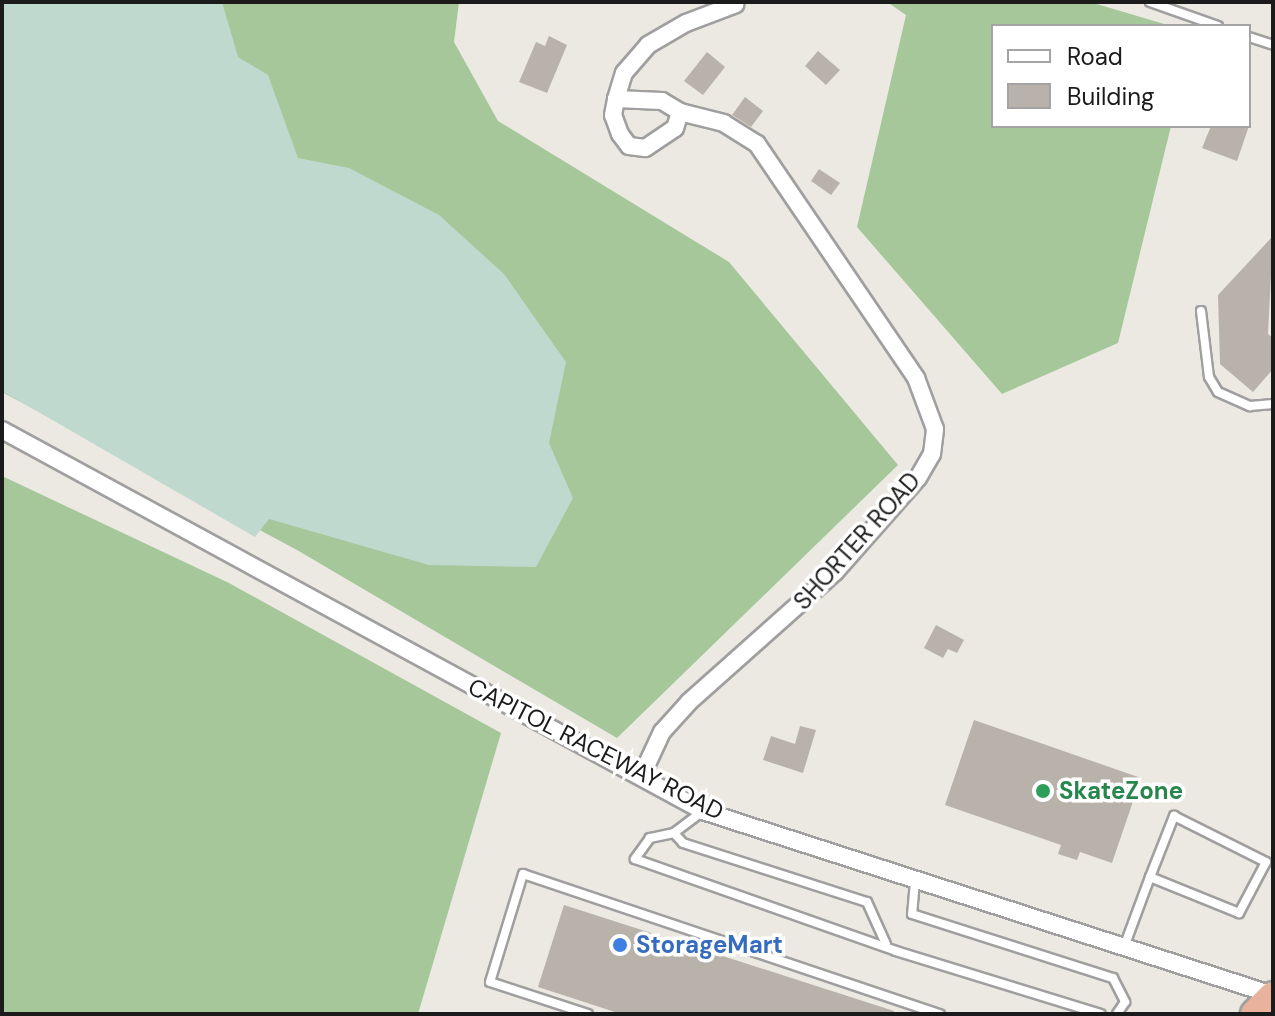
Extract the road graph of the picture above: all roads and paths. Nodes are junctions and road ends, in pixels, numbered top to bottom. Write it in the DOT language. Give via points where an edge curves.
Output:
graph roads {
  1 [pos="1150,2"];
  2 [pos="736,4"];
  3 [pos="1212,24"];
  4 [pos="1251,38"];
  5 [pos="1273,45"];
  6 [pos="616,99"];
  7 [pos="680,112"];
  8 [pos="1201,311"];
  9 [pos="1273,404"];
  10 [pos="2,430"];
  11 [pos="641,777"];
  12 [pos="703,811"];
  13 [pos="674,833"];
  14 [pos="1150,877"];
  15 [pos="915,881"];
  16 [pos="886,944"];
  17 [pos="1124,947"];
  18 [pos="1273,996"];
  19 [pos="588,1014"];
  20 [pos="940,1014"];
  21 [pos="1101,1014"];
  22 [pos="1117,1014"];
  23 [pos="1255,1014"];
  1 -- 3 [label="lane"];
  2 -- 6 [label="street" via="648,45 624,73"];
  4 -- 5 [label="lane"];
  6 -- 7 [label="street, SHORTER ROAD" via="662,101"];
  6 -- 7 [label="street" via="613,115 629,146 645,148 662,139 675,128"];
  7 -- 11 [label="street, SHORTER ROAD" via="724,123 757,144 916,378 935,429 932,454 918,478 835,572 689,702 662,732"];
  8 -- 9 [label="lane" via="1209,377 1218,392 1250,406"];
  10 -- 11 [label="street, CAPITOL RACEWAY ROAD"];
  11 -- 12 [label="street, CAPITOL RACEWAY ROAD"];
  12 -- 13 [label="lane"];
  12 -- 15 [label="street, CAPITOL RACEWAY ROAD"];
  13 -- 16 [label="lane" via="683,843 867,902"];
  13 -- 16 [label="lane" via="650,838 635,859"];
  14 -- 14 [label="lane" via="1174,816 1266,862 1239,913"];
  14 -- 17 [label="lane"];
  15 -- 17 [label="street, CAPITOL RACEWAY ROAD"];
  15 -- 22 [label="lane" via="912,914 1113,978 1125,1002"];
  16 -- 21 [label="lane"];
  17 -- 18 [label="street, CAPITOL RACEWAY ROAD"];
  18 -- 23 [label="highway"];
  19 -- 20 [label="lane" via="490,982 523,874"];
}
